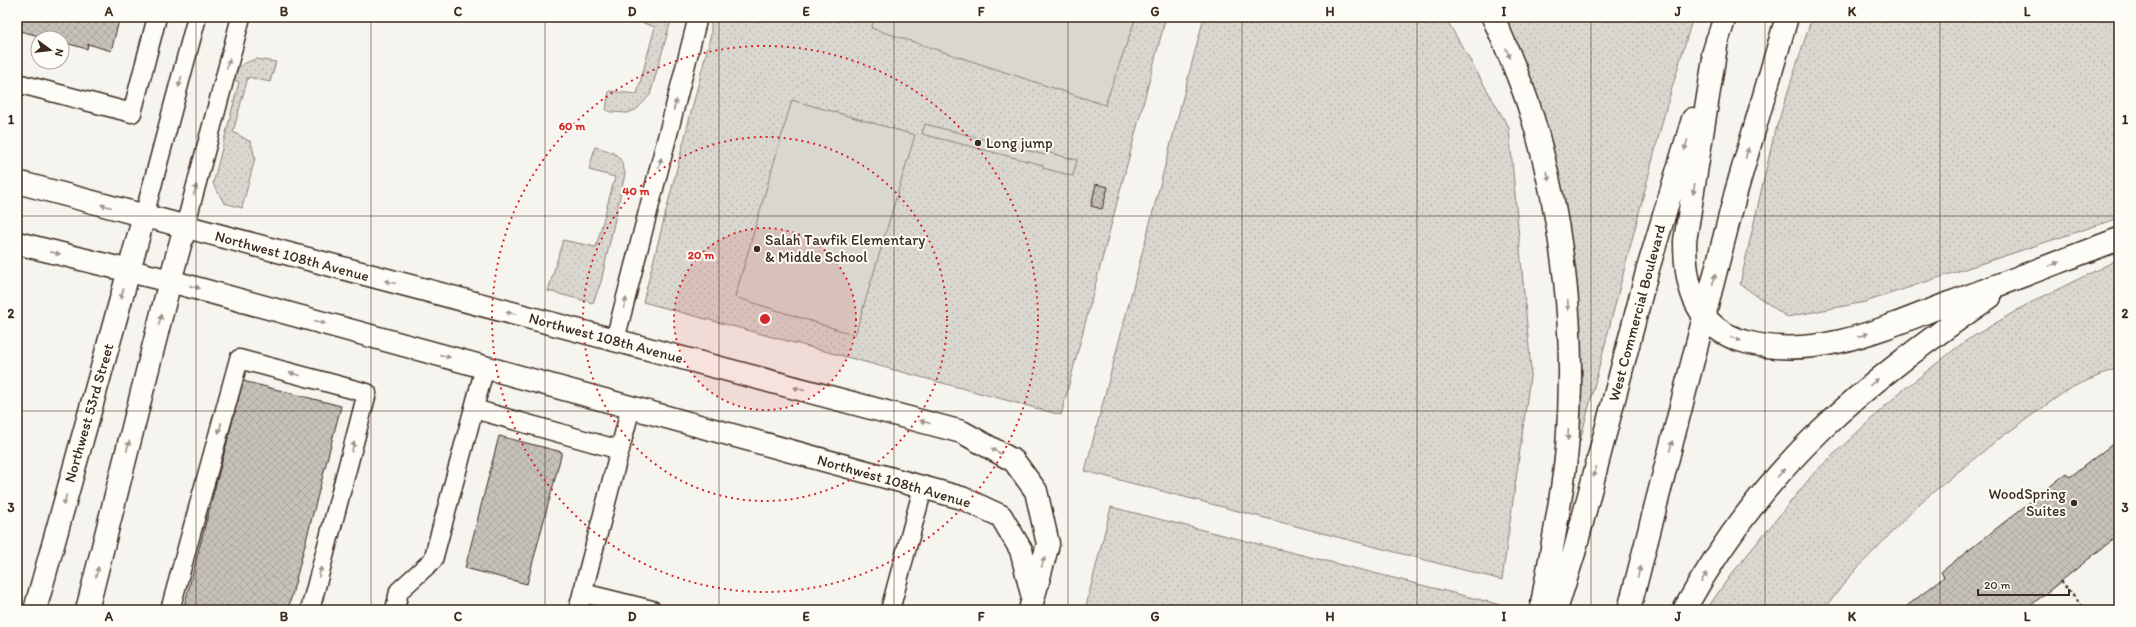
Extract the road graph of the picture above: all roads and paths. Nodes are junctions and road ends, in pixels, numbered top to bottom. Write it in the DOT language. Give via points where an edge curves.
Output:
graph roads {
  1 [pos="157,17"];
  2 [pos="197,17"];
  3 [pos="240,17"];
  4 [pos="698,17"];
  5 [pos="1493,17"];
  6 [pos="1725,17"];
  7 [pos="1787,17"];
  8 [pos="1717,40"];
  9 [pos="17,83"];
  10 [pos="17,182"];
  11 [pos="144,216"];
  12 [pos="185,227"];
  13 [pos="2119,239"];
  14 [pos="17,243"];
  15 [pos="129,271"];
  16 [pos="2017,278"];
  17 [pos="170,280"];
  18 [pos="1705,317"];
  19 [pos="615,340"];
  20 [pos="485,367"];
  21 [pos="631,407"];
  22 [pos="474,409"];
  23 [pos="620,450"];
  24 [pos="923,488"];
  25 [pos="2061,581"];
  26 [pos="583,592"];
  27 [pos="1032,605"];
  28 [pos="35,610"];
  29 [pos="87,610"];
  30 [pos="170,610"];
  31 [pos="310,610"];
  32 [pos="395,610"];
  33 [pos="578,610"];
  34 [pos="652,610"];
  35 [pos="890,610"];
  36 [pos="1541,610"];
  37 [pos="1556,610"];
  38 [pos="1629,610"];
  39 [pos="1684,610"];
  40 [pos="2085,610"];
  1 -- 9 [label="lane" via="132,113"];
  2 -- 11 [label="lane, one-way"];
  12 -- 3 [label="lane, one-way"];
  19 -- 4 [label="lane, one-way"];
  5 -- 36 [label="main road, one-way" via="1532,114 1547,174 1568,290 1570,396 1567,449 1561,501"];
  6 -- 8 [label="main road, West Commercial Boulevard"];
  18 -- 7 [label="main road, one-way" via="1736,192"];
  8 -- 18 [label="main road, one-way" via="1685,241 1685,268 1690,292"];
  8 -- 37 [label="main road, West Commercial Boulevard, one-way" via="1647,272 1574,553"];
  11 -- 10 [label="main road, Northwest 108th Avenue, one-way"];
  11 -- 12 [label="main road, Northwest 108th Avenue"];
  11 -- 15 [label="main road, Northwest 53rd Street"];
  12 -- 17 [label="main road"];
  19 -- 12 [label="main road, Northwest 108th Avenue, one-way"];
  16 -- 13 [label="main road, one-way"];
  14 -- 15 [label="main road, Northwest 108th Avenue, one-way"];
  15 -- 17 [label="main road, Northwest 108th Avenue"];
  15 -- 28 [label="main road, Northwest 53rd Street, one-way"];
  18 -- 16 [label="main road, one-way" via="1717,330 1732,338 1774,348 1798,349 1858,336"];
  39 -- 16 [label="main road, one-way" via="1720,550 1746,515 1820,430 1904,358"];
  17 -- 20 [label="main road, Northwest 108th Avenue, one-way"];
  29 -- 17 [label="main road, one-way"];
  38 -- 18 [label="main road, one-way"];
  27 -- 19 [label="main road, Northwest 108th Avenue, one-way" via="1048,544 1036,491 1014,461 962,432"];
  20 -- 21 [label="main road, Northwest 108th Avenue"];
  20 -- 22 [label="lane"];
  21 -- 23 [label="lane"];
  21 -- 24 [label="main road, Northwest 108th Avenue"];
  22 -- 23 [label="lane"];
  22 -- 32 [label="lane" via="433,560 399,591"];
  23 -- 26 [label="lane"];
  24 -- 27 [label="main road, Northwest 108th Avenue" via="962,498 1001,516 1021,550"];
  24 -- 35 [label="lane"];
  25 -- 40 [label="path"];
  26 -- 33 [label="lane"];
  26 -- 34 [label="lane"];
  31 -- 30 [label="lane, one-way" via="367,393 239,359"];
}
